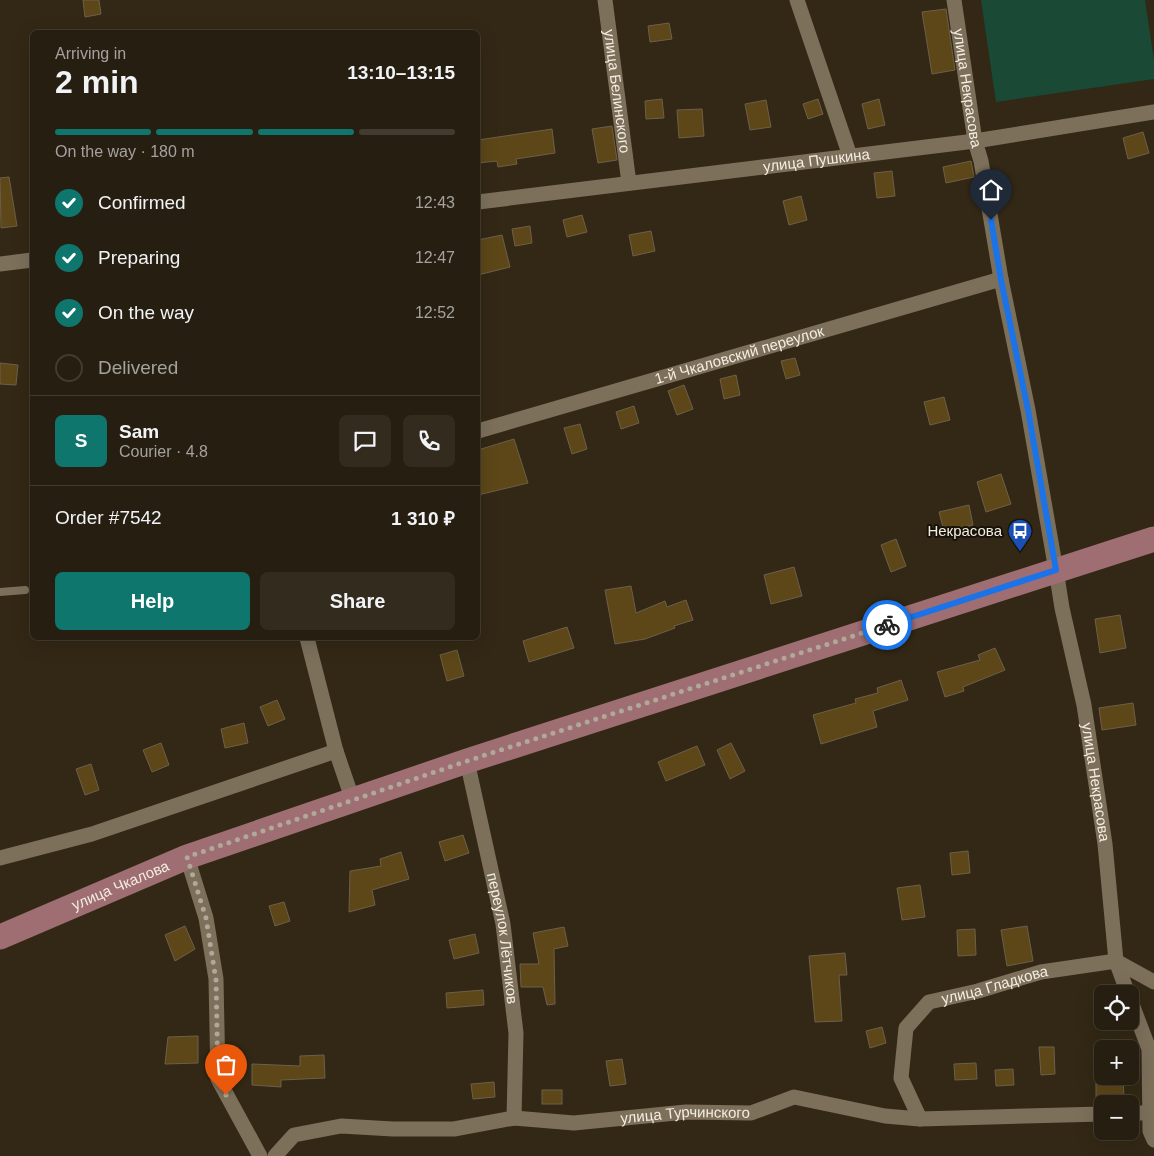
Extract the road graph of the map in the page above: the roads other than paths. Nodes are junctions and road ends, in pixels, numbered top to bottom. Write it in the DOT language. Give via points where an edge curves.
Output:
graph roads {
  1 [pos="605,0"];
  2 [pos="796,0"];
  3 [pos="954,0"];
  4 [pos="1154,112"];
  5 [pos="975,141"];
  6 [pos="850,156"];
  7 [pos="629,183"];
  8 [pos="480,202"];
  9 [pos="30,260"];
  10 [pos="0,264"];
  11 [pos="1001,280"];
  12 [pos="480,430"];
  13 [pos="1154,527"];
  14 [pos="1154,539"];
  15 [pos="1055,565"];
  16 [pos="24,590"];
  17 [pos="0,592"];
  18 [pos="308,640"];
  19 [pos="336,751"];
  20 [pos="465,756"];
  21 [pos="351,795"];
  22 [pos="185,851"];
  23 [pos="0,858"];
  24 [pos="0,924"];
  25 [pos="0,937"];
  26 [pos="1116,961"];
  27 [pos="1154,982"];
  28 [pos="1125,985"];
  29 [pos="1139,1023"];
  30 [pos="1152,1113"];
  31 [pos="1094,1114"];
  32 [pos="1139,1114"];
  33 [pos="514,1118"];
  34 [pos="920,1118"];
  35 [pos="1154,1140"];
  36 [pos="260,1156"];
  37 [pos="275,1156"];
  1 -- 7 [label="street, улица Белинского"];
  2 -- 6 [label="street"];
  3 -- 5 [label="street, улица Некрасова"];
  4 -- 5 [label="street, улица Пушкина"];
  5 -- 6 [label="street, улица Пушкина"];
  5 -- 11 [label="street, улица Некрасова"];
  6 -- 7 [label="street, улица Пушкина"];
  7 -- 8 [label="street, улица Пушкина"];
  9 -- 10 [label="street"];
  11 -- 12 [label="street, 1-й Чкаловский переулок"];
  11 -- 15 [label="street, улица Некрасова"];
  13 -- 15 [label="main road, улица Чкалова"];
  14 -- 15 [label="main road, улица Чкалова"];
  15 -- 20 [label="main road, улица Чкалова"];
  15 -- 26 [label="street, улица Некрасова" via="1084,705 1105,844"];
  16 -- 17 [label="lane"];
  18 -- 19 [label="street"];
  19 -- 21 [label="street"];
  19 -- 23 [label="street" via="92,834"];
  20 -- 21 [label="main road, улица Чкалова"];
  20 -- 33 [label="street, переулок Лётчиков" via="503,924 516,1033"];
  21 -- 22 [label="main road, улица Чкалова"];
  22 -- 24 [label="main road, улица Чкалова"];
  22 -- 25 [label="main road, улица Чкалова"];
  22 -- 36 [label="street" via="206,918 216,980 218,1080"];
  26 -- 27 [label="street"];
  26 -- 28 [label="street, улица Некрасова"];
  26 -- 34 [label="street, улица Гладкова" via="1041,972 929,1002 906,1028 901,1078"];
  29 -- 30 [label="street" via="1149,1049"];
  30 -- 32 [label="street"];
  30 -- 35 [label="street" via="1150,1131"];
  31 -- 34 [label="street, улица Турчинского"];
  33 -- 34 [label="street, улица Турчинского" via="574,1123 686,1112 751,1113 794,1097 885,1116"];
  33 -- 37 [label="street, улица Турчинского" via="454,1129 341,1126 294,1135"];
}
